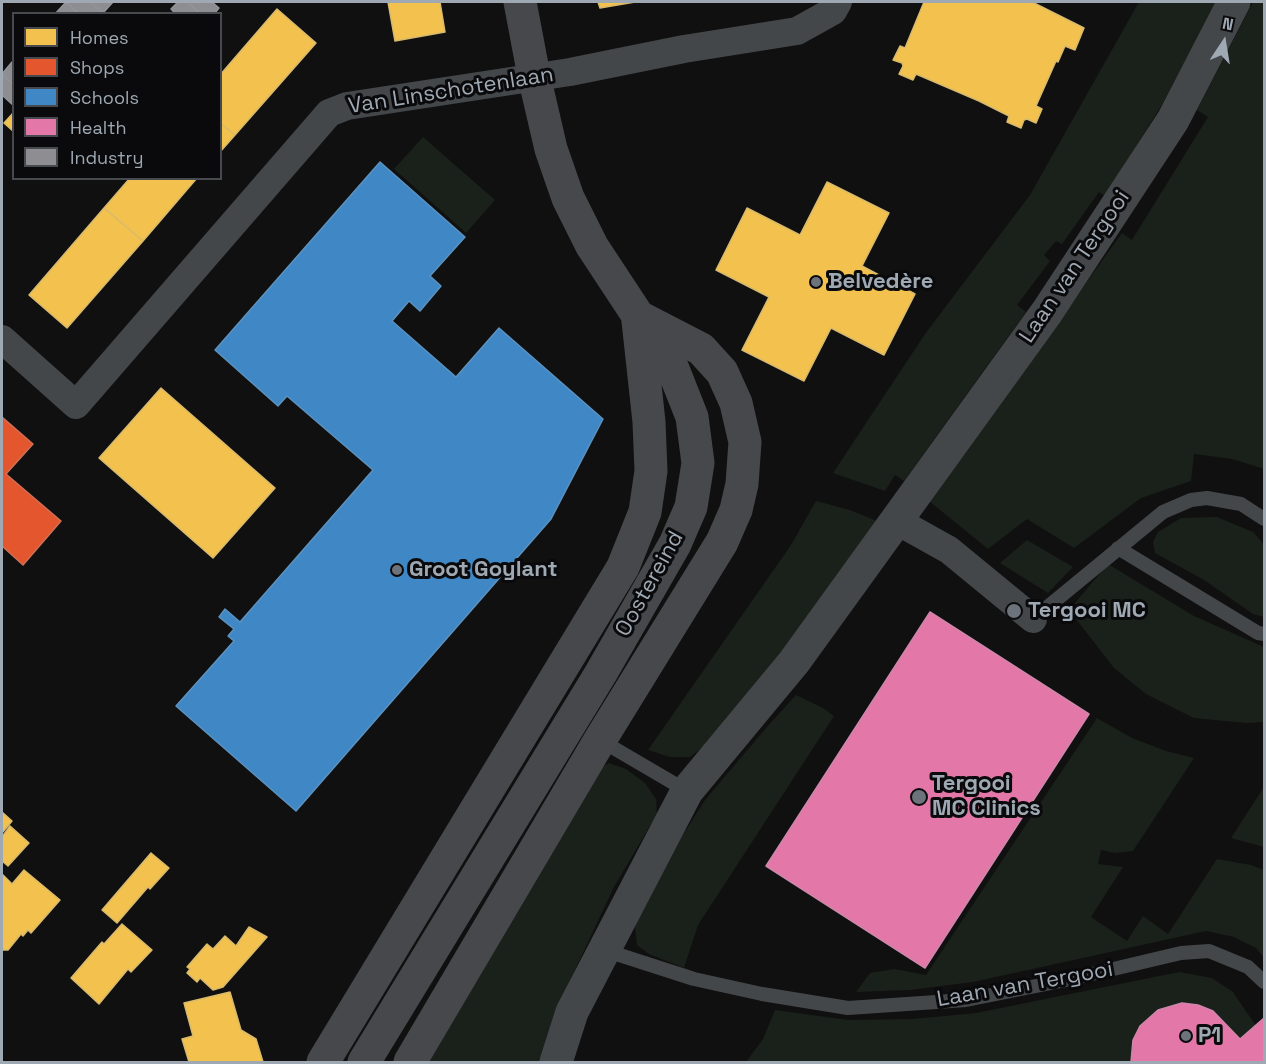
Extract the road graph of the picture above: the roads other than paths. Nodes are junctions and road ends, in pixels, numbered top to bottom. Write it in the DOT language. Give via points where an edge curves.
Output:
graph roads {
  1 [pos="520,2"];
  2 [pos="838,2"];
  3 [pos="1234,2"];
  4 [pos="534,76"];
  5 [pos="638,316"];
  6 [pos="2,339"];
  7 [pos="1264,519"];
  8 [pos="897,521"];
  9 [pos="1118,548"];
  10 [pos="1032,619"];
  11 [pos="1264,634"];
  12 [pos="600,740"];
  13 [pos="687,791"];
  14 [pos="603,950"];
  15 [pos="1264,982"];
  16 [pos="323,1062"];
  17 [pos="364,1062"];
  18 [pos="410,1062"];
  19 [pos="556,1062"];
  1 -- 4 [label="main road, Oostereind"];
  2 -- 4 [label="street, Van Linschotenlaan" via="833,11 797,32"];
  3 -- 8 [label="street, Laan van Tergooi" via="1173,120 1047,312"];
  4 -- 5 [label="main road, Oostereind" via="568,198 592,246"];
  4 -- 6 [label="street, Van Linschotenlaan" via="346,106 329,113 76,405"];
  5 -- 12 [label="main road" via="701,349 722,372 736,403 745,442 742,484 722,542"];
  5 -- 16 [label="main road" via="651,471 645,512 622,567"];
  5 -- 17 [label="main road, Oostereind" via="673,369 692,417 698,463 691,507 675,544 601,673"];
  7 -- 9 [label="lane" via="1241,504 1207,498 1191,500 1163,512"];
  8 -- 10 [label="street" via="948,550"];
  8 -- 13 [label="street, Laan van Tergooi" via="794,662"];
  9 -- 10 [label="lane"];
  9 -- 11 [label="lane"];
  12 -- 13 [label="lane"];
  12 -- 18 [label="main road"];
  13 -- 14 [label="street, Laan van Tergooi"];
  14 -- 15 [label="lane, Laan van Tergooi" via="694,979 848,1008 966,1000 1181,953 1209,951 1248,967"];
  14 -- 19 [label="street, Laan van Tergooi" via="572,1012"];
}
